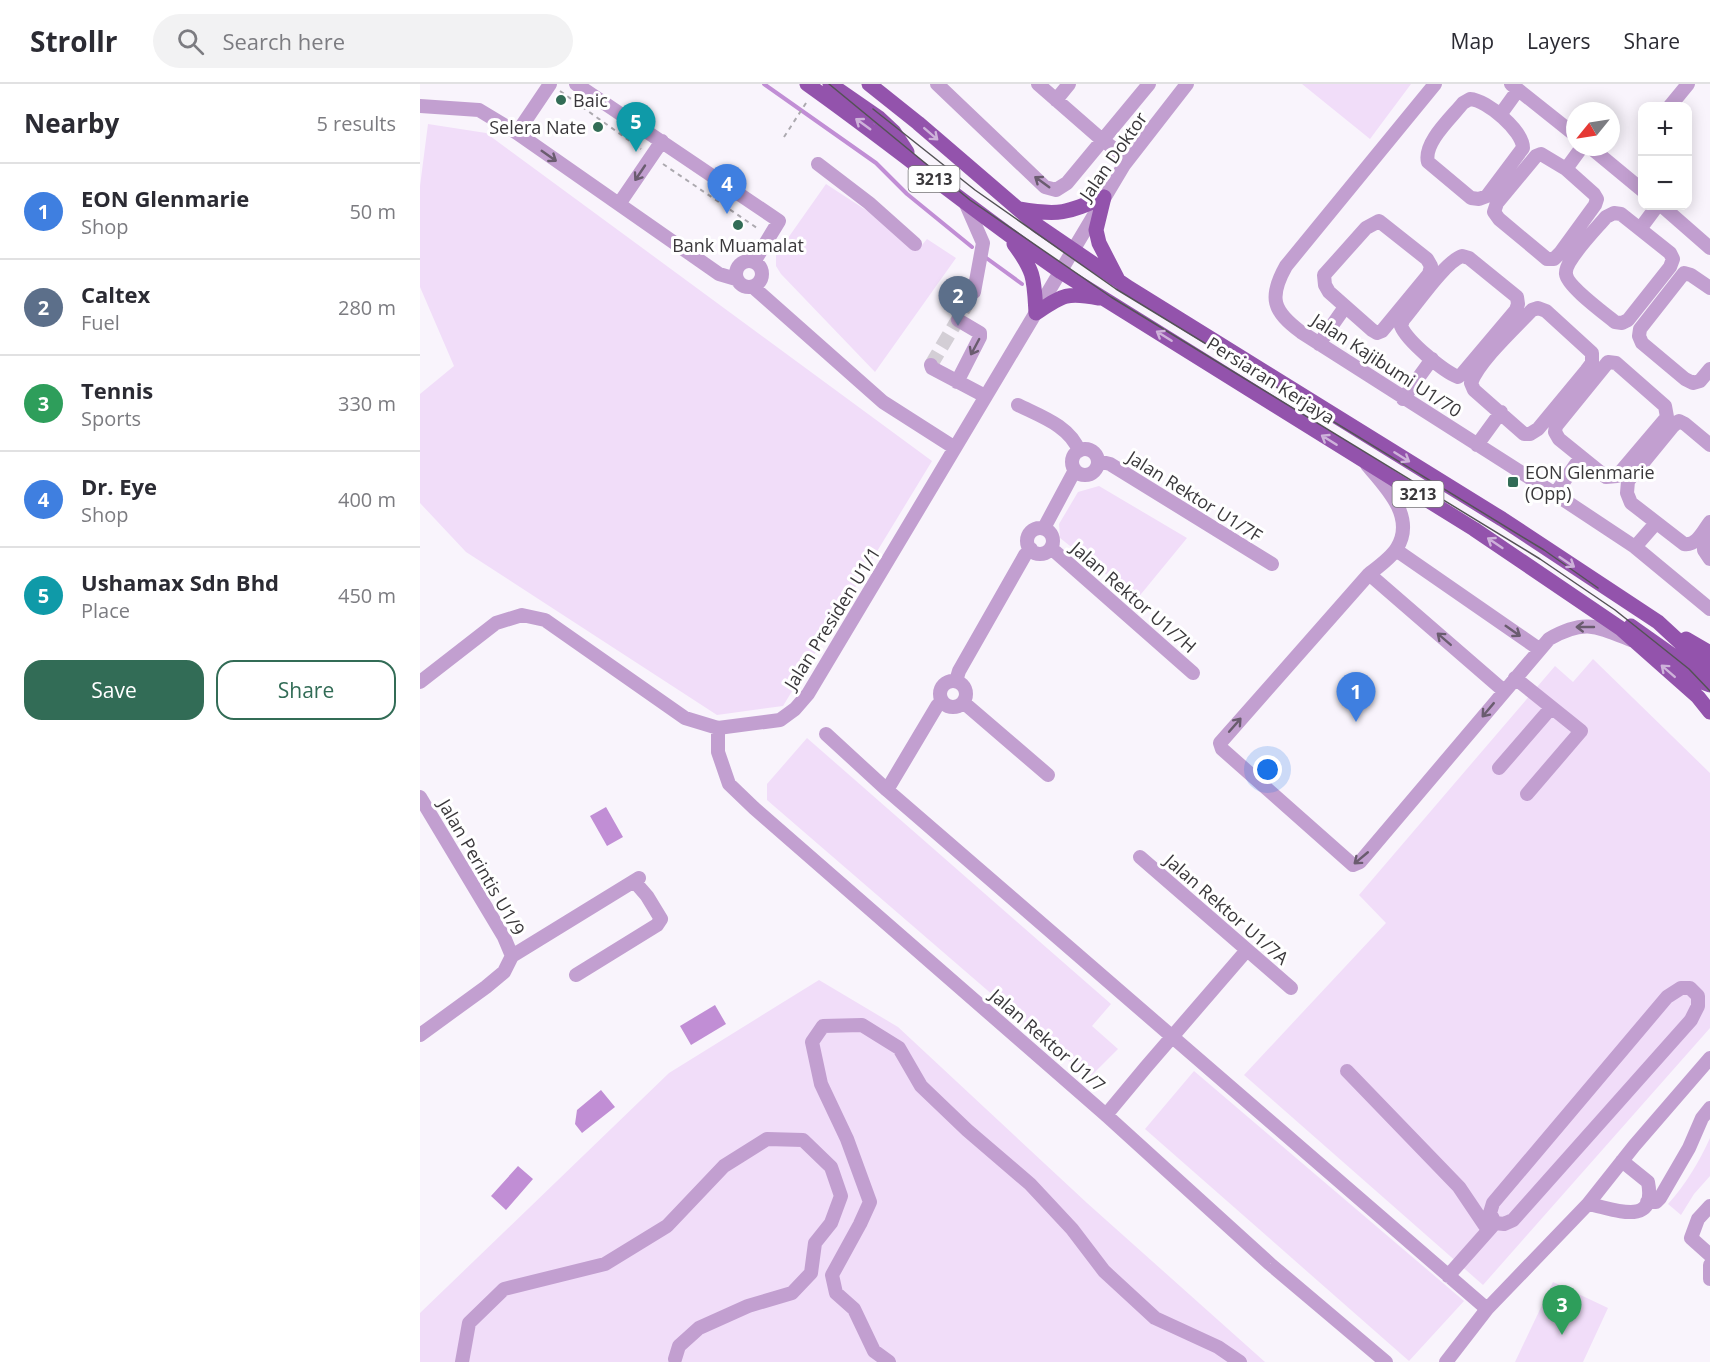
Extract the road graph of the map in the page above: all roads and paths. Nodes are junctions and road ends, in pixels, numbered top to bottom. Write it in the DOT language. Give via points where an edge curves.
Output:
graph roads {
  1 [pos="550,84"];
  2 [pos="576,84"];
  3 [pos="807,84"];
  4 [pos="830,84"];
  5 [pos="937,84"];
  6 [pos="1038,84"];
  7 [pos="1069,84"];
  8 [pos="1149,84"];
  9 [pos="1187,84"];
  10 [pos="1435,84"];
  11 [pos="1688,84"];
  12 [pos="872,86"];
  13 [pos="1515,87"];
  14 [pos="1056,100"];
  15 [pos="1673,102"];
  16 [pos="420,106"];
  17 [pos="804,107"];
  18 [pos="1500,115"];
  19 [pos="1566,128"];
  20 [pos="517,134"];
  21 [pos="784,137"];
  22 [pos="1101,139"];
  23 [pos="662,141"];
  24 [pos="1575,156"];
  25 [pos="1601,156"];
  26 [pos="1085,160"];
  27 [pos="1126,162"];
  28 [pos="818,164"];
  29 [pos="915,164"];
  30 [pos="1566,169"];
  31 [pos="1638,187"];
  32 [pos="1104,197"];
  33 [pos="965,202"];
  34 [pos="619,204"];
  35 [pos="1017,208"];
  36 [pos="1654,210"];
  37 [pos="1667,210"];
  38 [pos="1640,229"];
  39 [pos="1009,236"];
  40 [pos="915,244"];
  41 [pos="1710,248"];
  42 [pos="1073,251"];
  43 [pos="754,262"];
  44 [pos="1061,272"];
  45 [pos="736,279"];
  46 [pos="1120,283"];
  47 [pos="753,287"];
  48 [pos="1710,288"];
  49 [pos="974,292"];
  50 [pos="1108,300"];
  51 [pos="1345,307"];
  52 [pos="1036,313"];
  53 [pos="958,320"];
  54 [pos="1318,344"];
  55 [pos="1432,359"];
  56 [pos="931,365"];
  57 [pos="1710,369"];
  58 [pos="957,382"];
  59 [pos="985,396"];
  60 [pos="1403,399"];
  61 [pos="1018,405"];
  62 [pos="1501,412"];
  63 [pos="1477,445"];
  64 [pos="1710,445"];
  65 [pos="955,448"];
  66 [pos="1079,451"];
  67 [pos="1581,457"];
  68 [pos="1098,460"];
  69 [pos="1363,461"];
  70 [pos="1075,470"];
  71 [pos="1555,494"];
  72 [pos="1710,522"];
  73 [pos="1656,523"];
  74 [pos="1044,528"];
  75 [pos="1710,538"];
  76 [pos="1635,547"];
  77 [pos="1050,548"];
  78 [pos="1031,549"];
  79 [pos="1396,550"];
  80 [pos="1710,559"];
  81 [pos="1272,564"];
  82 [pos="1528,566"];
  83 [pos="1369,574"];
  84 [pos="1710,609"];
  85 [pos="1658,622"];
  86 [pos="1636,642"];
  87 [pos="1539,650"];
  88 [pos="1710,653"];
  89 [pos="1710,670"];
  90 [pos="1193,673"];
  91 [pos="1515,678"];
  92 [pos="956,681"];
  93 [pos="420,682"];
  94 [pos="1710,685"];
  95 [pos="1504,691"];
  96 [pos="942,701"];
  97 [pos="963,702"];
  98 [pos="1551,708"];
  99 [pos="1710,712"];
  100 [pos="718,728"];
  101 [pos="826,734"];
  102 [pos="1499,768"];
  103 [pos="1048,775"];
  104 [pos="887,790"];
  105 [pos="1527,794"];
  106 [pos="420,797"];
  107 [pos="1140,857"];
  108 [pos="1247,950"];
  109 [pos="512,956"];
  110 [pos="576,975"];
  111 [pos="1291,988"];
  112 [pos="420,1035"];
  113 [pos="1172,1037"];
  114 [pos="1710,1058"];
  115 [pos="1347,1071"];
  116 [pos="1710,1108"];
  117 [pos="1106,1115"];
  118 [pos="1622,1161"];
  119 [pos="1676,1171"];
  120 [pos="1648,1182"];
  121 [pos="1647,1202"];
  122 [pos="1588,1204"];
  123 [pos="1710,1206"];
  124 [pos="1491,1226"];
  125 [pos="1710,1255"];
  126 [pos="1710,1265"];
  127 [pos="1448,1276"];
  128 [pos="1710,1279"];
  129 [pos="1487,1309"];
  130 [pos="679,1361"];
  131 [pos="462,1362"];
  132 [pos="890,1362"];
  133 [pos="1240,1362"];
  134 [pos="1386,1362"];
  135 [pos="1446,1362"];
  1 -- 20 [label="street"];
  2 -- 23 [label="street"];
  29 -- 3 [label="main road, Persiaran Kerjaya / 3213, one-way"];
  4 -- 29 [label="main road" via="894,132"];
  26 -- 5 [label="street, one-way" via="1067,183 1056,189 1045,187"];
  6 -- 14 [label="street"];
  7 -- 14 [label="street"];
  8 -- 22 [label="street"];
  9 -- 27 [label="street, Jalan Doktor"];
  10 -- 54 [label="street, Jalan Kajibumi U1/70" via="1286,266 1278,281 1274,298 1287,321"];
  11 -- 15 [label="street"];
  12 -- 35 [label="main road, Persiaran Kerjaya / 3213, one-way"];
  13 -- 18 [label="street"];
  13 -- 19 [label="street"];
  14 -- 22 [label="street"];
  16 -- 20 [label="street" via="480,110"];
  17 -- 21 [label="path"];
  18 -- 18 [label="street" via="1478,99 1470,99 1426,154 1428,162 1471,198 1486,196 1523,148 1519,134"];
  20 -- 34 [label="street, one-way"];
  22 -- 26 [label="street"];
  22 -- 27 [label="street"];
  23 -- 34 [label="street, one-way"];
  23 -- 43 [label="street" via="779,221"];
  24 -- 30 [label="street"];
  25 -- 31 [label="street"];
  26 -- 27 [label="street" via="1104,148"];
  27 -- 32 [label="street, Jalan Doktor"];
  28 -- 40 [label="street"];
  29 -- 33 [label="main road, Persiaran Kerjaya / 3213"];
  30 -- 30 [label="street" via="1597,199 1560,253 1547,259 1494,212 1536,156 1541,154"];
  32 -- 35 [label="main road" via="1056,214"];
  32 -- 42 [label="street, Jalan Doktor"];
  32 -- 46 [label="main road" via="1096,230 1103,253"];
  33 -- 39 [label="main road, Persiaran Kerjaya / 3213"];
  33 -- 49 [label="street" via="984,248"];
  34 -- 45 [label="street" via="719,274"];
  35 -- 42 [label="main road, Persiaran Kerjaya / 3213"];
  36 -- 38 [label="street"];
  37 -- 41 [label="street"];
  38 -- 38 [label="street" via="1673,259 1628,320 1615,322 1570,284 1566,274 1568,263 1606,217 1614,213"];
  39 -- 44 [label="main road, Persiaran Kerjaya / 3213"];
  39 -- 52 [label="main road" via="1034,279"];
  42 -- 44 [label="street, Jalan Presiden U1/1"];
  42 -- 46 [label="main road, Persiaran Kerjaya / 3213"];
  43 -- 45 [label="street" via="741,263"];
  43 -- 47 [label="street" via="762,275"];
  44 -- 50 [label="main road, Persiaran Kerjaya / 3213"];
  44 -- 52 [label="street, Jalan Presiden U1/1"];
  45 -- 47 [label="street" via="745,287"];
  46 -- 85 [label="main road, Persiaran Kerjaya / 3213, one-way" via="1502,519"];
  47 -- 65 [label="street" via="883,402"];
  48 -- 57 [label="street" via="1684,273 1640,328 1639,336 1642,343 1693,383"];
  50 -- 52 [label="main road" via="1068,295"];
  69 -- 50 [label="main road, Persiaran Kerjaya / 3213, one-way"];
  51 -- 51 [label="street" via="1325,285 1324,275 1372,224 1379,221 1431,266 1429,274 1382,331 1372,330"];
  51 -- 54 [label="street"];
  52 -- 59 [label="street, Jalan Presiden U1/1"];
  53 -- 58 [label="street, one-way" via="980,333 980,337"];
  54 -- 60 [label="street, Jalan Kajibumi U1/70"];
  55 -- 55 [label="street" via="1404,333 1403,320 1456,259 1469,258 1517,297 1516,310 1458,377"];
  55 -- 60 [label="street"];
  56 -- 58 [label="street"];
  58 -- 59 [label="street"];
  59 -- 65 [label="street, Jalan Presiden U1/1"];
  60 -- 63 [label="street, Jalan Kajibumi U1/70"];
  61 -- 66 [label="street" via="1059,426"];
  62 -- 62 [label="street" via="1474,390 1474,375 1532,310 1546,311 1593,353 1592,363 1530,434 1524,434"];
  62 -- 63 [label="street"];
  63 -- 71 [label="street, Jalan Kajibumi U1/70"];
  64 -- 73 [label="street" via="1679,421 1628,481 1627,493 1632,502"];
  65 -- 100 [label="street, Jalan Presiden U1/1" via="808,694 780,720"];
  66 -- 68 [label="street" via="1091,451"];
  66 -- 70 [label="street" via="1072,462"];
  67 -- 67 [label="street" via="1606,477 1617,476 1667,417 1665,406 1616,363 1608,362 1601,369 1556,426 1559,439"];
  67 -- 71 [label="street"];
  68 -- 70 [label="street" via="1090,474 1082,475"];
  68 -- 81 [label="street, Jalan Rektor U1/7F"];
  69 -- 79 [label="street" via="1386,487 1403,520"];
  82 -- 69 [label="main road, Persiaran Kerjaya / 3213, one-way"];
  70 -- 74 [label="street"];
  71 -- 76 [label="street, Jalan Kajibumi U1/70"];
  72 -- 73 [label="street" via="1689,545"];
  73 -- 76 [label="street"];
  74 -- 77 [label="street" via="1052,537"];
  74 -- 78 [label="street" via="1029,534"];
  75 -- 80 [label="street" via="1704,550"];
  76 -- 84 [label="street, Jalan Kajibumi U1/70"];
  77 -- 78 [label="street" via="1041,553"];
  77 -- 90 [label="street, Jalan Rektor U1/7H"];
  78 -- 92 [label="street"];
  79 -- 83 [label="street"];
  79 -- 87 [label="street, one-way"];
  82 -- 86 [label="main road, Persiaran Kerjaya / 3213"];
  82 -- 94 [label="main road" via="1595,601"];
  95 -- 83 [label="street, one-way"];
  95 -- 83 [label="street, one-way" via="1360,862 1353,864 1222,749 1220,742"];
  85 -- 88 [label="main road"];
  85 -- 89 [label="main road, Persiaran Kerjaya / 3213"];
  86 -- 87 [label="street, one-way" via="1603,628 1586,626 1568,628"];
  99 -- 86 [label="main road, Persiaran Kerjaya / 3213, one-way"];
  87 -- 91 [label="street"];
  91 -- 95 [label="street"];
  91 -- 98 [label="street"];
  92 -- 96 [label="street" via="942,686"];
  92 -- 97 [label="street" via="965,690"];
  93 -- 100 [label="street, Jalan Presiden U1/1" via="496,623 522,615 545,620 685,718"];
  96 -- 97 [label="street" via="952,707"];
  96 -- 104 [label="street"];
  97 -- 103 [label="street"];
  98 -- 102 [label="street"];
  98 -- 105 [label="street" via="1581,731"];
  100 -- 117 [label="street, Jalan Rektor U1/7" via="718,752 729,784"];
  101 -- 104 [label="street"];
  104 -- 113 [label="street"];
  106 -- 109 [label="street, Jalan Perintis U1/9"];
  107 -- 108 [label="street, Jalan Rektor U1/7A"];
  108 -- 111 [label="street, Jalan Rektor U1/7A"];
  108 -- 113 [label="street"];
  109 -- 110 [label="street, Jalan Perintis U1/9" via="637,880 661,919 657,926"];
  109 -- 112 [label="street, Jalan Perintis U1/9" via="504,972"];
  113 -- 117 [label="street"];
  113 -- 127 [label="street"];
  114 -- 118 [label="street"];
  115 -- 124 [label="street" via="1459,1187"];
  116 -- 119 [label="street"];
  117 -- 134 [label="street, Jalan Rektor U1/7" via="1270,1264"];
  118 -- 120 [label="street"];
  118 -- 122 [label="street"];
  119 -- 120 [label="street"];
  119 -- 121 [label="street" via="1660,1198"];
  120 -- 121 [label="street"];
  121 -- 122 [label="street" via="1630,1214"];
  122 -- 129 [label="street"];
  123 -- 125 [label="street" via="1698,1219 1691,1238"];
  124 -- 124 [label="street" via="1490,1213 1500,1194 1667,997 1681,988 1690,988 1698,996 1691,1020 1513,1220"];
  124 -- 127 [label="street"];
  126 -- 128 [label="street"];
  127 -- 129 [label="street"];
  129 -- 135 [label="street"];
  130 -- 131 [label="street" via="679,1346 699,1328 748,1306 792,1293 811,1272 815,1243 831,1223 841,1196 831,1167 803,1140 767,1139 724,1166 667,1226 605,1264 504,1289 469,1323"];
  132 -- 133 [label="street" via="874,1351 854,1309 836,1293 832,1275 870,1202 821,1084 812,1042 823,1026 862,1025 899,1048 921,1086 1030,1184 1104,1271 1155,1318 1218,1347"];
}
